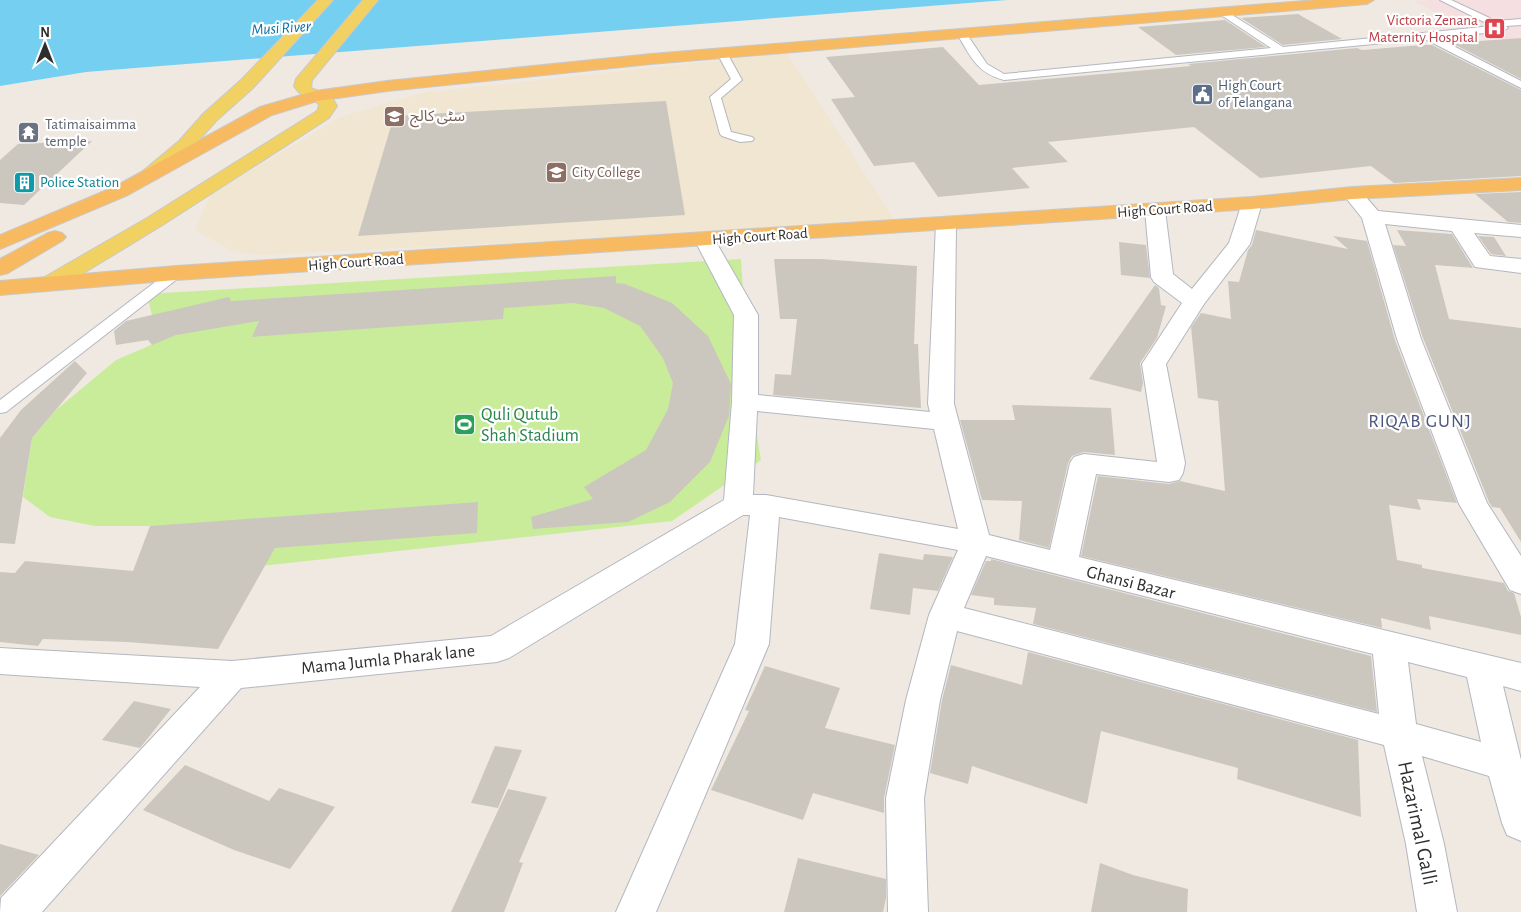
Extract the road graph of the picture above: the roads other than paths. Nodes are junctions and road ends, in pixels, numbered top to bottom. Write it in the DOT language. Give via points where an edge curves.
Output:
graph roads {
  1 [pos="326,0"];
  2 [pos="371,0"];
  3 [pos="1367,0"];
  4 [pos="1444,0"];
  5 [pos="1222,11"];
  6 [pos="1521,22"];
  7 [pos="1495,24"];
  8 [pos="961,32"];
  9 [pos="1427,36"];
  10 [pos="1281,50"];
  11 [pos="722,53"];
  12 [pos="1521,85"];
  13 [pos="315,96"];
  14 [pos="748,139"];
  15 [pos="148,177"];
  16 [pos="1521,184"];
  17 [pos="121,191"];
  18 [pos="1352,193"];
  19 [pos="1252,203"];
  20 [pos="1156,210"];
  21 [pos="1372,217"];
  22 [pos="946,224"];
  23 [pos="1459,225"];
  24 [pos="1521,231"];
  25 [pos="705,239"];
  26 [pos="0,243"];
  27 [pos="1521,266"];
  28 [pos="0,268"];
  29 [pos="176,274"];
  30 [pos="51,283"];
  31 [pos="0,288"];
  32 [pos="1194,301"];
  33 [pos="745,402"];
  34 [pos="0,408"];
  35 [pos="945,422"];
  36 [pos="752,505"];
  37 [pos="976,543"];
  38 [pos="1062,565"];
  39 [pos="1521,582"];
  40 [pos="945,615"];
  41 [pos="1388,645"];
  42 [pos="0,661"];
  43 [pos="1482,668"];
  44 [pos="232,675"];
  45 [pos="1521,678"];
  46 [pos="1399,734"];
  47 [pos="1504,765"];
  48 [pos="1521,823"];
  49 [pos="15,912"];
  50 [pos="636,912"];
  51 [pos="908,912"];
  52 [pos="1436,912"];
  1 -- 15 [label="main road" via="247,84"];
  2 -- 13 [label="main road" via="304,79 302,86 305,91"];
  3 -- 5 [label="highway"];
  4 -- 7 [label="lane"];
  5 -- 8 [label="highway"];
  5 -- 10 [label="lane"];
  6 -- 7 [label="lane"];
  7 -- 9 [label="lane" via="1503,28"];
  8 -- 10 [label="lane" via="985,71 1004,77"];
  8 -- 11 [label="highway"];
  9 -- 10 [label="lane"];
  9 -- 12 [label="lane"];
  11 -- 13 [label="highway"];
  11 -- 14 [label="lane" via="737,80 715,96 720,115 726,134"];
  13 -- 15 [label="highway" via="266,111"];
  13 -- 30 [label="main road" via="325,100 328,106 323,114 154,222"];
  15 -- 17 [label="highway"];
  16 -- 18 [label="highway, High Court Road"];
  17 -- 26 [label="highway"];
  17 -- 28 [label="highway" via="98,213"];
  18 -- 19 [label="highway, High Court Road"];
  18 -- 21 [label="street"];
  19 -- 20 [label="highway, High Court Road"];
  19 -- 32 [label="street" via="1240,244"];
  20 -- 22 [label="highway, High Court Road"];
  20 -- 32 [label="street" via="1162,277"];
  21 -- 23 [label="street"];
  21 -- 39 [label="street" via="1409,339 1473,504"];
  22 -- 25 [label="highway, High Court Road"];
  22 -- 35 [label="street" via="941,404"];
  23 -- 24 [label="street"];
  23 -- 27 [label="street" via="1483,262"];
  25 -- 29 [label="highway, High Court Road"];
  25 -- 33 [label="street" via="746,315"];
  29 -- 30 [label="highway, High Court Road"];
  29 -- 34 [label="lane"];
  30 -- 31 [label="highway, High Court Road"];
  32 -- 38 [label="street" via="1154,364 1171,463 1169,473 1084,463"];
  33 -- 35 [label="street"];
  33 -- 36 [label="street"];
  35 -- 37 [label="street"];
  36 -- 37 [label="street, Ghansi Bazar"];
  36 -- 44 [label="street, Mama Jumla Pharak lane" via="497,649"];
  36 -- 50 [label="street" via="752,644"];
  37 -- 38 [label="street, Ghansi Bazar"];
  37 -- 40 [label="street"];
  38 -- 41 [label="street, Ghansi Bazar"];
  40 -- 46 [label="street"];
  40 -- 51 [label="street" via="923,700 905,798"];
  41 -- 43 [label="street, Ghansi Bazar"];
  41 -- 46 [label="street, Hazarimal Galli"];
  42 -- 44 [label="street, Mama Jumla Pharak lane"];
  43 -- 45 [label="street, Ghansi Bazar"];
  43 -- 47 [label="street"];
  44 -- 49 [label="street"];
  46 -- 47 [label="street"];
  46 -- 52 [label="street, Hazarimal Galli" via="1425,844"];
  47 -- 48 [label="street"];
}
